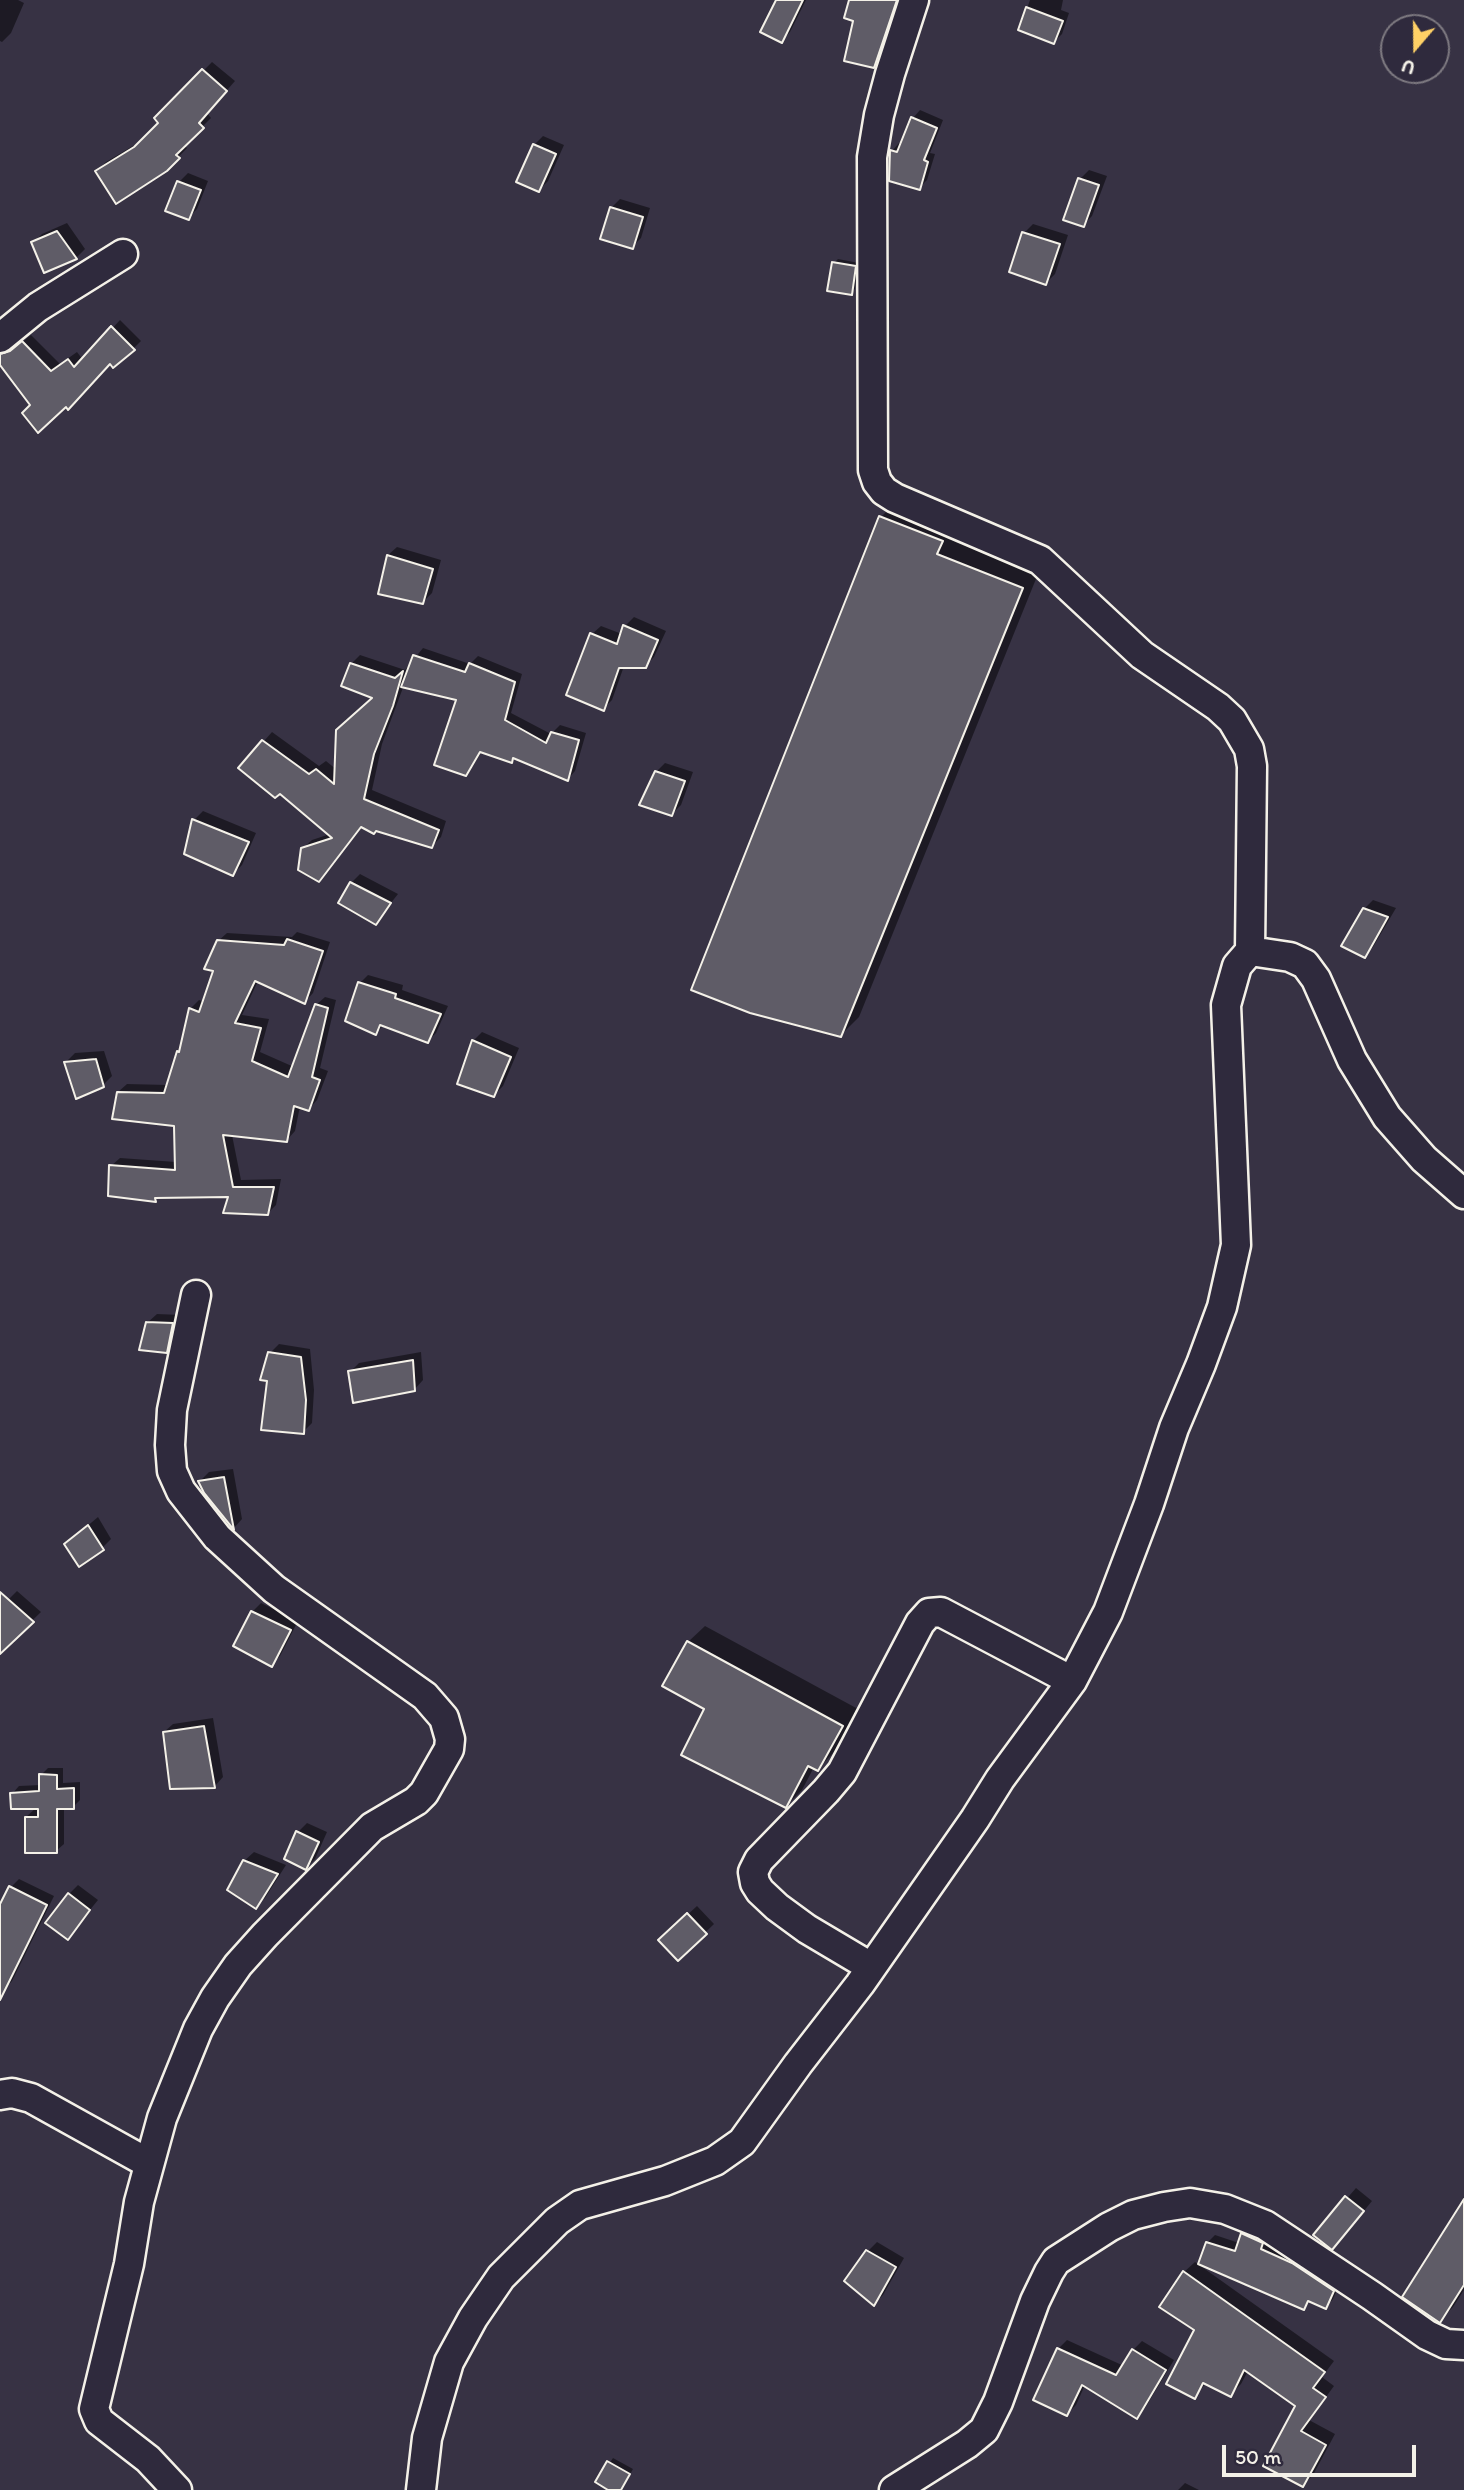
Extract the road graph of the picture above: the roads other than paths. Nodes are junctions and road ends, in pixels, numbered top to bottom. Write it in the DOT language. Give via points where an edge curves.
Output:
graph roads {
  1 [pos="914,0"];
  2 [pos="123,254"];
  3 [pos="0,338"];
  4 [pos="1250,951"];
  5 [pos="1464,1194"];
  6 [pos="196,1296"];
  7 [pos="1072,1681"];
  8 [pos="871,1967"];
  9 [pos="0,2095"];
  10 [pos="148,2163"];
  11 [pos="1464,2344"];
  12 [pos="177,2490"];
  13 [pos="421,2490"];
  14 [pos="894,2490"];
  1 -- 4 [label="street" via="879,115 872,157 873,470 884,491 895,498 1040,560 1142,655 1232,720 1249,749 1252,766"];
  2 -- 3 [label="street" via="38,307"];
  4 -- 5 [label="street" via="1305,964 1352,1060 1387,1117 1424,1159"];
  4 -- 7 [label="street" via="1234,973 1227,1005 1236,1245 1222,1307 1108,1612"];
  6 -- 10 [label="street" via="170,1445 172,1471 181,1491 216,1537 274,1589 425,1696 444,1718 450,1739 424,1793 372,1828 238,1965 185,2057"];
  7 -- 8 [label="street"];
  7 -- 8 [label="street" via="941,1612 929,1613 920,1623 842,1772 753,1872 760,1891 777,1907"];
  8 -- 13 [label="street" via="742,2142 715,2161 665,2181 580,2206 557,2221 501,2277 449,2362 426,2438"];
  9 -- 10 [label="street" via="12,2092 31,2098"];
  10 -- 12 [label="street" via="94,2409 99,2421 156,2466"];
  11 -- 14 [label="street" via="1446,2344 1427,2335 1265,2225 1225,2209 1190,2203 1164,2207 1109,2227 1056,2261 1035,2301 984,2430"];
}
